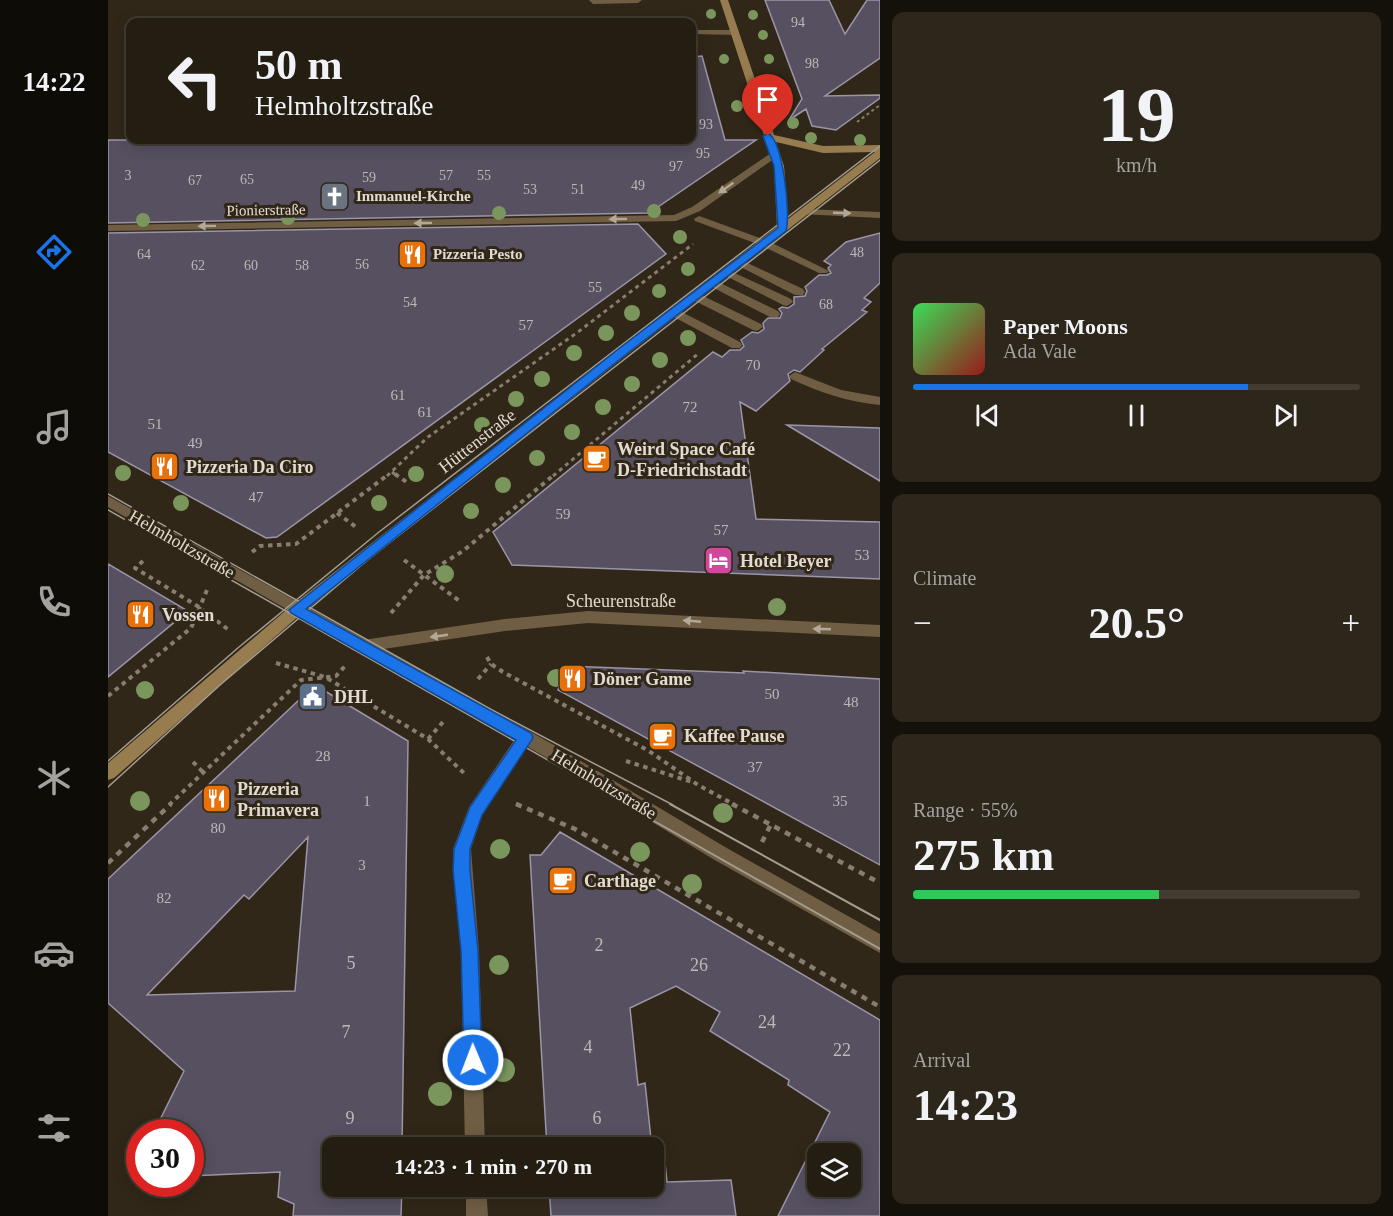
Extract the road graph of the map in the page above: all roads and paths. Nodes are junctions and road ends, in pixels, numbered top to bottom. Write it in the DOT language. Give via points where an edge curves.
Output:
graph roads {
  1 [pos="638,0"];
  2 [pos="723,0"];
  3 [pos="593,1"];
  4 [pos="696,33"];
  5 [pos="734,33"];
  6 [pos="768,136"];
  7 [pos="880,150"];
  8 [pos="774,154"];
  9 [pos="804,212"];
  10 [pos="880,215"];
  11 [pos="699,219"];
  12 [pos="713,225"];
  13 [pos="108,228"];
  14 [pos="783,229"];
  15 [pos="764,243"];
  16 [pos="739,262"];
  17 [pos="823,271"];
  18 [pos="726,272"];
  19 [pos="712,283"];
  20 [pos="799,292"];
  21 [pos="695,296"];
  22 [pos="787,302"];
  23 [pos="674,312"];
  24 [pos="774,314"];
  25 [pos="757,327"];
  26 [pos="719,336"];
  27 [pos="736,345"];
  28 [pos="795,376"];
  29 [pos="880,401"];
  30 [pos="392,472"];
  31 [pos="408,483"];
  32 [pos="108,501"];
  33 [pos="338,513"];
  34 [pos="355,526"];
  35 [pos="254,550"];
  36 [pos="401,558"];
  37 [pos="143,561"];
  38 [pos="424,575"];
  39 [pos="204,592"];
  40 [pos="406,595"];
  41 [pos="199,607"];
  42 [pos="467,607"];
  43 [pos="296,610"];
  44 [pos="224,627"];
  45 [pos="880,631"];
  46 [pos="363,646"];
  47 [pos="486,655"];
  48 [pos="491,664"];
  49 [pos="280,665"];
  50 [pos="483,673"];
  51 [pos="336,676"];
  52 [pos="325,677"];
  53 [pos="108,696"];
  54 [pos="434,733"];
  55 [pos="525,738"];
  56 [pos="428,739"];
  57 [pos="193,762"];
  58 [pos="646,764"];
  59 [pos="203,772"];
  60 [pos="108,773"];
  61 [pos="464,774"];
  62 [pos="698,784"];
  63 [pos="522,807"];
  64 [pos="771,824"];
  65 [pos="762,843"];
  66 [pos="108,863"];
  67 [pos="880,883"];
  68 [pos="880,944"];
  69 [pos="880,1007"];
  70 [pos="475,1137"];
  71 [pos="476,1197"];
  72 [pos="477,1216"];
  1 -- 3 [label="street"];
  2 -- 5 [label="main road"];
  4 -- 5 [label="street"];
  5 -- 6 [label="main road"];
  6 -- 7 [label="main road" via="819,151"];
  6 -- 8 [label="main road"];
  7 -- 9 [label="main road, Hüttenstraße"];
  8 -- 13 [label="street, Pionierstraße, one-way" via="696,209 676,218"];
  8 -- 14 [label="main road" via="779,166"];
  9 -- 10 [label="street, one-way"];
  9 -- 14 [label="main road, Hüttenstraße"];
  11 -- 12 [label="street"];
  12 -- 15 [label="street"];
  12 -- 30 [label="path, Hüttenstraße" via="578,332 428,437"];
  14 -- 15 [label="main road, Hüttenstraße"];
  15 -- 16 [label="main road, Hüttenstraße"];
  15 -- 17 [label="street"];
  16 -- 18 [label="main road, Hüttenstraße"];
  16 -- 20 [label="street"];
  18 -- 19 [label="main road, Hüttenstraße"];
  18 -- 22 [label="street"];
  19 -- 21 [label="main road, Hüttenstraße"];
  19 -- 24 [label="street"];
  21 -- 23 [label="main road, Hüttenstraße"];
  21 -- 25 [label="street"];
  23 -- 26 [label="street"];
  23 -- 43 [label="main road, Hüttenstraße"];
  26 -- 27 [label="street"];
  26 -- 38 [label="path" via="463,550"];
  28 -- 29 [label="street" via="828,391"];
  30 -- 31 [label="path"];
  30 -- 33 [label="path, Hüttenstraße"];
  32 -- 43 [label="street, Helmholtzstraße"];
  33 -- 34 [label="path"];
  33 -- 35 [label="path, Hüttenstraße" via="296,544 260,546"];
  36 -- 38 [label="path"];
  37 -- 41 [label="path" via="135,568"];
  38 -- 40 [label="path"];
  38 -- 42 [label="path"];
  39 -- 41 [label="path"];
  41 -- 44 [label="path"];
  41 -- 53 [label="path" via="191,628"];
  43 -- 46 [label="street, Helmholtzstraße"];
  43 -- 60 [label="main road, Hüttenstraße"];
  45 -- 46 [label="street, Scheurenstraße, one-way" via="588,617"];
  46 -- 55 [label="street, Helmholtzstraße"];
  47 -- 48 [label="path"];
  48 -- 50 [label="path"];
  48 -- 62 [label="path" via="649,751"];
  49 -- 52 [label="path"];
  51 -- 52 [label="path"];
  52 -- 56 [label="path"];
  52 -- 59 [label="path" via="301,680"];
  54 -- 56 [label="path"];
  55 -- 68 [label="street, Helmholtzstraße"];
  55 -- 70 [label="street" via="475,812 462,849 470,951"];
  56 -- 61 [label="path"];
  57 -- 59 [label="path"];
  58 -- 62 [label="path"];
  59 -- 66 [label="path"];
  62 -- 64 [label="path"];
  63 -- 69 [label="path" via="574,830"];
  64 -- 65 [label="path"];
  64 -- 67 [label="path"];
  71 -- 72 [label="street"];
}
